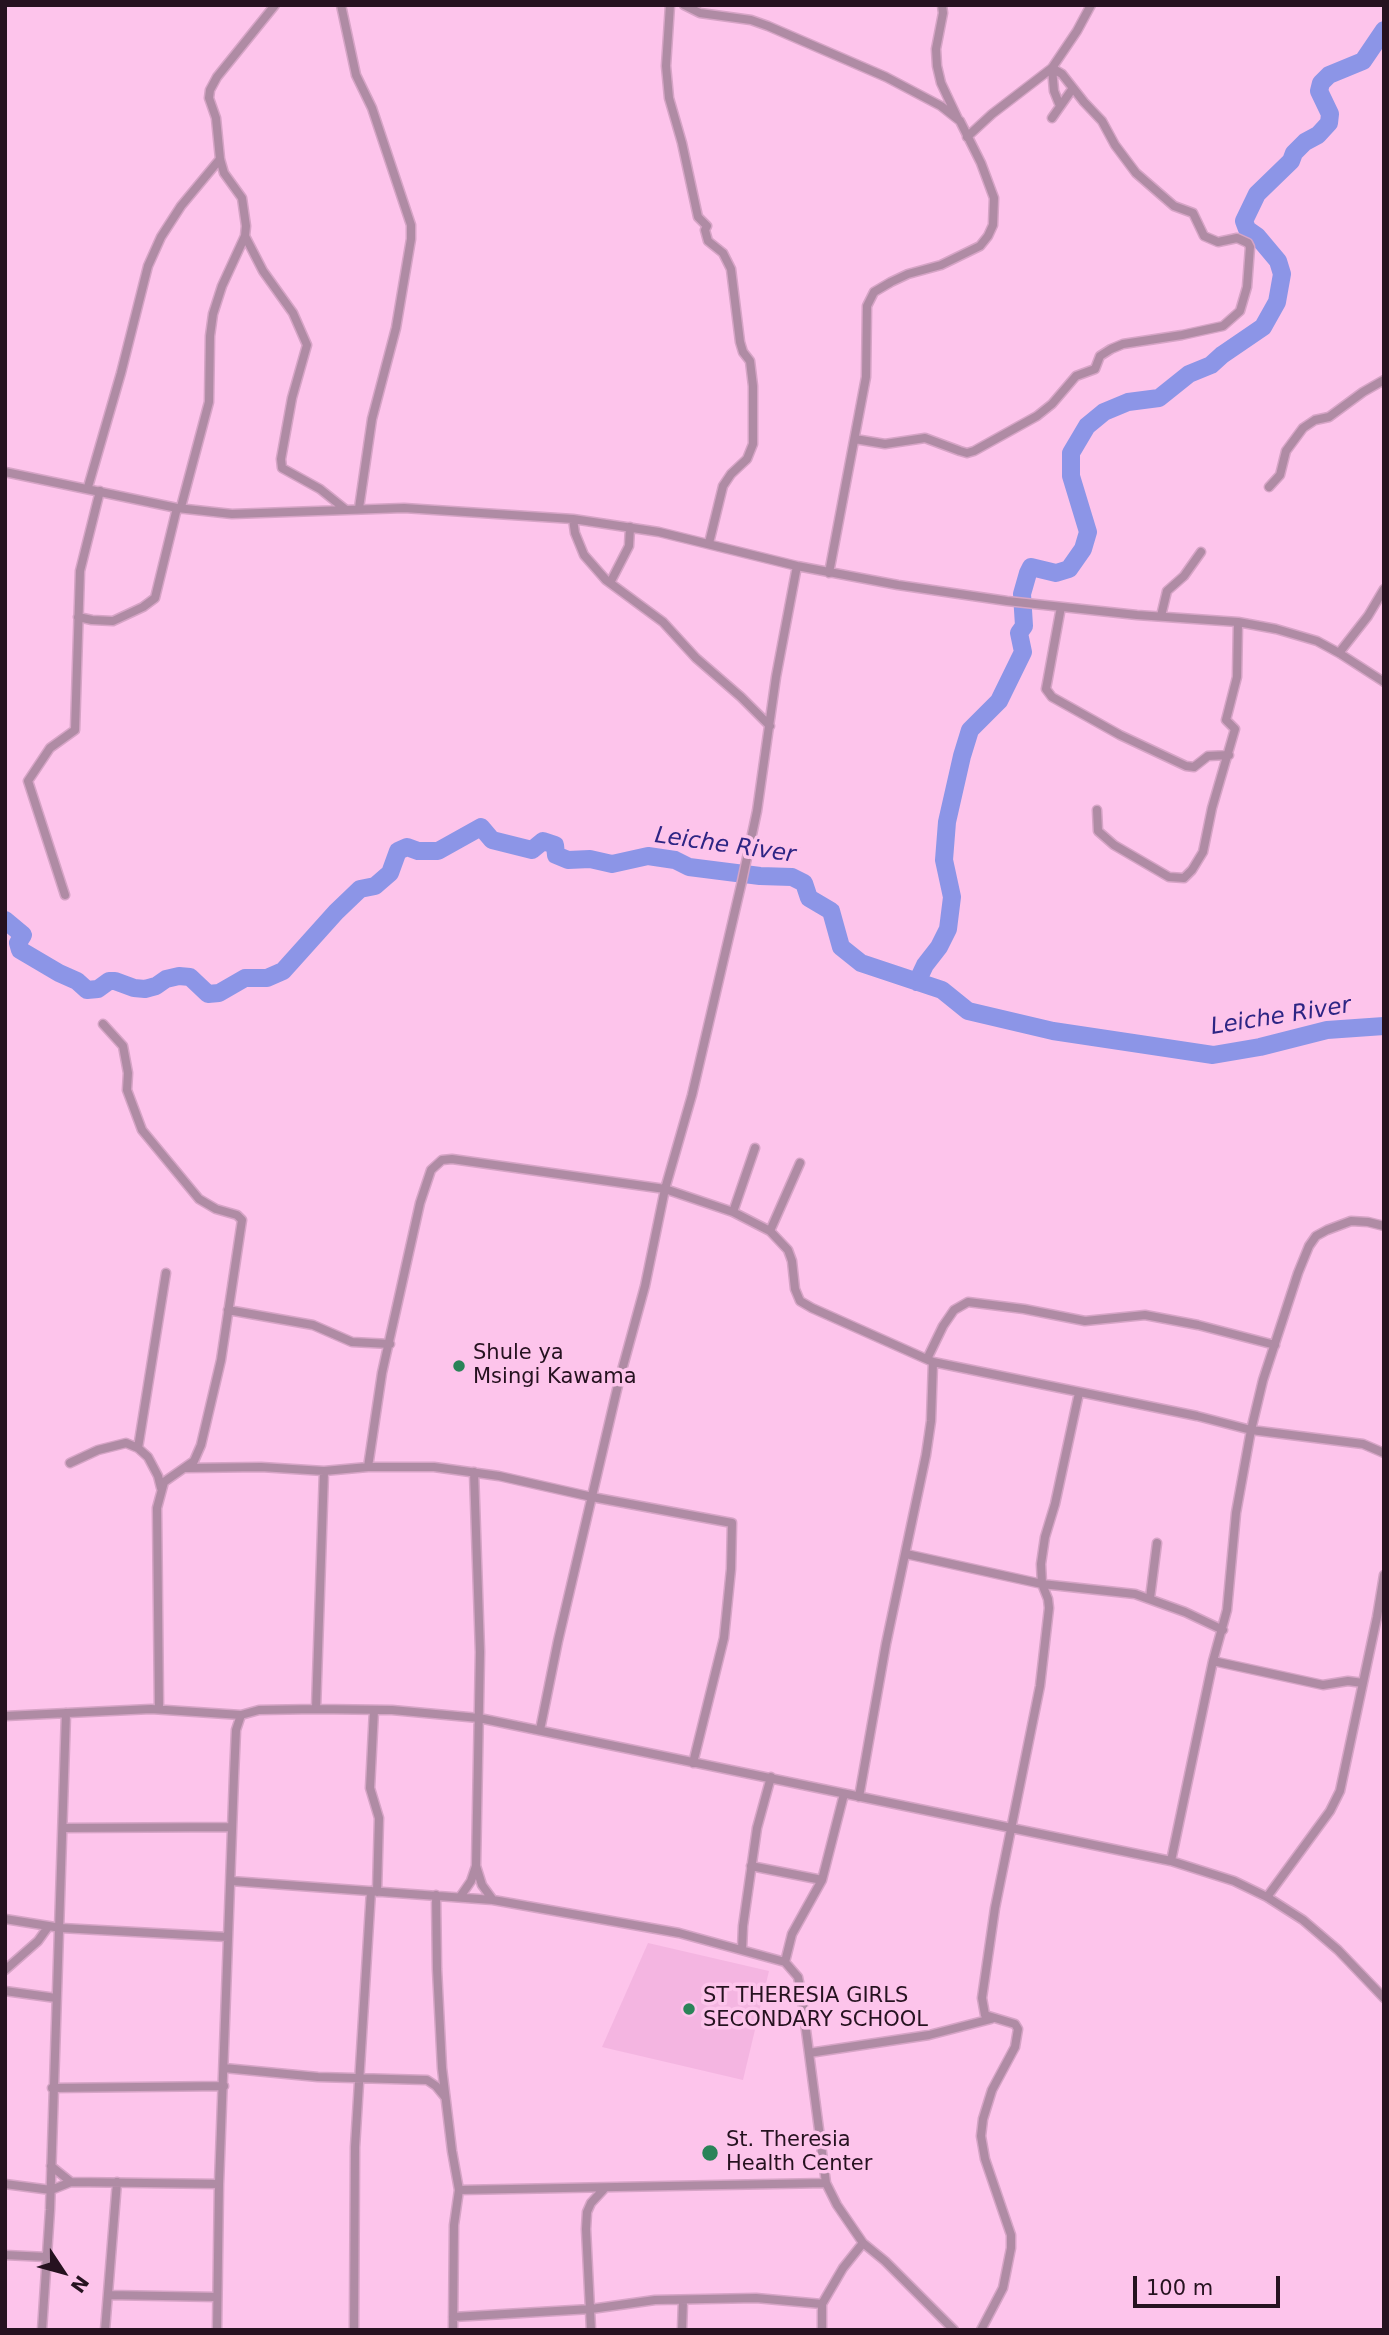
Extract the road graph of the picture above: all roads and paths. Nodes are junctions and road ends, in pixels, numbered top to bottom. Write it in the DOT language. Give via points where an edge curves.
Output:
graph roads {
  1 [pos="275,5"];
  2 [pos="341,5"];
  3 [pos="670,5"];
  4 [pos="684,5"];
  5 [pos="942,5"];
  6 [pos="1091,5"];
  7 [pos="1052,68"];
  8 [pos="1073,88"];
  9 [pos="1060,106"];
  10 [pos="1052,118"];
  11 [pos="960,121"];
  12 [pos="967,137"];
  13 [pos="220,159"];
  14 [pos="245,236"];
  15 [pos="1384,380"];
  16 [pos="855,439"];
  17 [pos="5,472"];
  18 [pos="88,487"];
  19 [pos="1269,487"];
  20 [pos="100,491"];
  21 [pos="179,507"];
  22 [pos="359,508"];
  23 [pos="345,509"];
  24 [pos="573,519"];
  25 [pos="630,527"];
  26 [pos="709,543"];
  27 [pos="1201,552"];
  28 [pos="797,566"];
  29 [pos="829,573"];
  30 [pos="610,583"];
  31 [pos="1384,589"];
  32 [pos="1061,607"];
  33 [pos="1161,616"];
  34 [pos="78,617"];
  35 [pos="1238,622"];
  36 [pos="1339,653"];
  37 [pos="1384,682"];
  38 [pos="770,726"];
  39 [pos="1228,755"];
  40 [pos="1097,810"];
  41 [pos="65,895"];
  42 [pos="103,1024"];
  43 [pos="755,1148"];
  44 [pos="800,1163"];
  45 [pos="665,1189"];
  46 [pos="733,1212"];
  47 [pos="1384,1226"];
  48 [pos="770,1231"];
  49 [pos="166,1273"];
  50 [pos="228,1310"];
  51 [pos="390,1344"];
  52 [pos="1275,1345"];
  53 [pos="930,1361"];
  54 [pos="1079,1393"];
  55 [pos="1251,1430"];
  56 [pos="138,1448"];
  57 [pos="1384,1453"];
  58 [pos="70,1463"];
  59 [pos="368,1467"];
  60 [pos="187,1468"];
  61 [pos="324,1471"];
  62 [pos="474,1472"];
  63 [pos="161,1488"];
  64 [pos="592,1497"];
  65 [pos="1157,1543"];
  66 [pos="906,1555"];
  67 [pos="1384,1575"];
  68 [pos="1042,1584"];
  69 [pos="1150,1598"];
  70 [pos="1223,1630"];
  71 [pos="1213,1661"];
  72 [pos="1363,1683"];
  73 [pos="159,1709"];
  74 [pos="316,1709"];
  75 [pos="374,1710"];
  76 [pos="66,1713"];
  77 [pos="241,1715"];
  78 [pos="5,1716"];
  79 [pos="479,1718"];
  80 [pos="540,1730"];
  81 [pos="693,1763"];
  82 [pos="771,1777"];
  83 [pos="844,1794"];
  84 [pos="859,1797"];
  85 [pos="232,1827"];
  86 [pos="63,1828"];
  87 [pos="1012,1829"];
  88 [pos="1171,1861"];
  89 [pos="477,1866"];
  90 [pos="751,1866"];
  91 [pos="821,1880"];
  92 [pos="231,1881"];
  93 [pos="374,1892"];
  94 [pos="436,1895"];
  95 [pos="460,1897"];
  96 [pos="1267,1897"];
  97 [pos="493,1900"];
  98 [pos="5,1919"];
  99 [pos="48,1927"];
  100 [pos="61,1928"];
  101 [pos="228,1937"];
  102 [pos="742,1950"];
  103 [pos="785,1962"];
  104 [pos="5,1970"];
  105 [pos="5,1991"];
  106 [pos="56,1998"];
  107 [pos="1384,1998"];
  108 [pos="991,2019"];
  109 [pos="809,2053"];
  110 [pos="225,2068"];
  111 [pos="442,2068"];
  112 [pos="358,2078"];
  113 [pos="427,2080"];
  114 [pos="224,2086"];
  115 [pos="52,2088"];
  116 [pos="445,2097"];
  117 [pos="51,2166"];
  118 [pos="71,2182"];
  119 [pos="117,2182"];
  120 [pos="825,2183"];
  121 [pos="5,2184"];
  122 [pos="219,2184"];
  123 [pos="604,2188"];
  124 [pos="51,2190"];
  125 [pos="459,2190"];
  126 [pos="863,2243"];
  127 [pos="5,2255"];
  128 [pos="47,2257"];
  129 [pos="109,2295"];
  130 [pos="217,2297"];
  131 [pos="682,2301"];
  132 [pos="822,2304"];
  133 [pos="591,2309"];
  134 [pos="453,2317"];
  135 [pos="219,2329"];
  136 [pos="42,2330"];
  137 [pos="105,2330"];
  138 [pos="354,2330"];
  139 [pos="453,2330"];
  140 [pos="591,2330"];
  141 [pos="682,2330"];
  142 [pos="822,2330"];
  143 [pos="954,2330"];
  144 [pos="981,2330"];
  1 -- 13 [label="street" via="210,90"];
  2 -- 22 [label="street" via="356,75 372,108 411,225 396,328 372,419"];
  3 -- 26 [label="street" via="669,98 698,217 707,226 708,241 723,253 731,269 740,342 750,361 753,386 753,444 747,459 723,486"];
  4 -- 11 [label="street" via="700,13 751,20 796,37 915,91"];
  5 -- 11 [label="street" via="937,66"];
  6 -- 7 [label="street"];
  7 -- 8 [label="street"];
  7 -- 9 [label="street"];
  7 -- 12 [label="street"];
  8 -- 9 [label="street"];
  8 -- 16 [label="street" via="1102,121 1136,173 1174,206 1194,213 1204,236 1218,242 1237,238 1248,243 1247,287 1240,311 1223,326 1111,349 1100,356 1096,369 1076,376 1037,416 974,451 967,453 922,437 885,444"];
  9 -- 10 [label="street"];
  11 -- 12 [label="street"];
  12 -- 16 [label="street" via="994,198 993,225 980,246 969,253 908,274 874,292 867,306 868,353"];
  13 -- 14 [label="street" via="242,198"];
  13 -- 18 [label="street" via="175,214 148,266"];
  14 -- 21 [label="street" via="213,314 209,402"];
  14 -- 23 [label="street" via="293,313 307,345 294,389 282,468"];
  15 -- 19 [label="street" via="1329,417 1303,428 1286,452 1280,475"];
  16 -- 29 [label="street"];
  17 -- 18 [label="street"];
  18 -- 20 [label="street"];
  20 -- 21 [label="street"];
  20 -- 34 [label="street" via="80,571"];
  21 -- 23 [label="street" via="232,514"];
  21 -- 34 [label="street" via="155,598 113,621"];
  22 -- 23 [label="street"];
  22 -- 24 [label="street"];
  24 -- 25 [label="street"];
  24 -- 30 [label="street" via="584,555"];
  25 -- 26 [label="street"];
  25 -- 30 [label="street" via="629,546"];
  26 -- 28 [label="street"];
  27 -- 33 [label="street" via="1167,591"];
  28 -- 29 [label="street"];
  28 -- 38 [label="street"];
  29 -- 32 [label="street"];
  30 -- 38 [label="street" via="663,622"];
  31 -- 36 [label="street"];
  32 -- 33 [label="street"];
  32 -- 39 [label="street" via="1046,689 1052,697 1186,766 1194,767 1208,756"];
  33 -- 35 [label="street"];
  34 -- 41 [label="street" via="75,730 50,748 28,781"];
  35 -- 36 [label="street" via="1297,634"];
  35 -- 39 [label="street" via="1237,677 1226,720 1235,729"];
  36 -- 37 [label="street"];
  38 -- 45 [label="street" via="742,881"];
  39 -- 40 [label="street" via="1203,852 1184,878 1169,877 1105,839 1098,831"];
  42 -- 50 [label="street" via="123,1046 127,1090 142,1130 199,1199 242,1220"];
  43 -- 46 [label="street"];
  44 -- 48 [label="street"];
  45 -- 46 [label="street"];
  45 -- 51 [label="street" via="442,1160 431,1170 420,1203"];
  45 -- 64 [label="street"];
  46 -- 48 [label="street"];
  47 -- 52 [label="street" via="1351,1221 1316,1236 1298,1273"];
  48 -- 53 [label="street" via="788,1250 800,1301"];
  49 -- 56 [label="street"];
  50 -- 51 [label="street" via="313,1325 352,1342"];
  50 -- 60 [label="street" via="201,1445"];
  51 -- 59 [label="street"];
  52 -- 53 [label="street" via="1145,1315 1084,1321 968,1302 954,1310 943,1326"];
  52 -- 55 [label="street"];
  53 -- 54 [label="street"];
  53 -- 66 [label="street" via="931,1421"];
  54 -- 55 [label="street"];
  54 -- 68 [label="street" via="1045,1537"];
  55 -- 57 [label="street" via="1363,1444"];
  55 -- 70 [label="street"];
  56 -- 58 [label="street" via="114,1444"];
  56 -- 63 [label="street" via="152,1462"];
  59 -- 61 [label="street"];
  59 -- 62 [label="street"];
  60 -- 61 [label="street"];
  60 -- 63 [label="street"];
  61 -- 74 [label="street"];
  62 -- 64 [label="street"];
  62 -- 79 [label="street"];
  63 -- 73 [label="street"];
  64 -- 80 [label="street"];
  64 -- 81 [label="street" via="732,1523 732,1569 723,1638"];
  65 -- 69 [label="street"];
  66 -- 68 [label="street"];
  66 -- 84 [label="street"];
  67 -- 72 [label="street"];
  68 -- 69 [label="street"];
  68 -- 87 [label="street" via="1049,1608 1044,1658"];
  69 -- 70 [label="street"];
  70 -- 71 [label="street"];
  71 -- 72 [label="street" via="1323,1685"];
  71 -- 88 [label="street"];
  72 -- 96 [label="street" via="1340,1791"];
  73 -- 76 [label="street"];
  73 -- 77 [label="street"];
  74 -- 75 [label="street"];
  74 -- 77 [label="street" via="259,1710"];
  75 -- 79 [label="street"];
  75 -- 93 [label="street" via="370,1787 379,1818"];
  76 -- 78 [label="street"];
  76 -- 86 [label="street"];
  77 -- 85 [label="street" via="236,1730"];
  79 -- 80 [label="street"];
  79 -- 89 [label="street"];
  80 -- 81 [label="street"];
  81 -- 82 [label="street"];
  82 -- 83 [label="street"];
  82 -- 90 [label="street"];
  83 -- 84 [label="street"];
  83 -- 91 [label="street"];
  84 -- 87 [label="street"];
  85 -- 86 [label="street"];
  85 -- 92 [label="street"];
  86 -- 100 [label="street"];
  87 -- 88 [label="street"];
  87 -- 108 [label="street" via="991,1927 982,1998 985,2015"];
  88 -- 96 [label="street"];
  89 -- 95 [label="street"];
  89 -- 97 [label="street" via="479,1880"];
  90 -- 91 [label="street"];
  90 -- 102 [label="street"];
  91 -- 103 [label="street" via="792,1934"];
  92 -- 93 [label="street"];
  92 -- 101 [label="street"];
  93 -- 94 [label="street"];
  93 -- 112 [label="street"];
  94 -- 95 [label="street"];
  94 -- 111 [label="street"];
  95 -- 97 [label="street"];
  96 -- 107 [label="street" via="1338,1950"];
  97 -- 102 [label="street" via="678,1933"];
  98 -- 99 [label="street"];
  99 -- 100 [label="street"];
  99 -- 104 [label="street"];
  100 -- 101 [label="street"];
  100 -- 106 [label="street"];
  101 -- 110 [label="street"];
  102 -- 103 [label="street"];
  103 -- 109 [label="street" via="798,1977"];
  105 -- 106 [label="street"];
  106 -- 115 [label="street"];
  108 -- 109 [label="street" via="929,2035"];
  108 -- 144 [label="street" via="1015,2024 1018,2029 992,2090 981,2136 1012,2235 1003,2288"];
  109 -- 120 [label="street"];
  110 -- 112 [label="street"];
  110 -- 114 [label="street"];
  111 -- 113 [label="street"];
  111 -- 116 [label="street"];
  112 -- 113 [label="street"];
  112 -- 138 [label="street"];
  113 -- 116 [label="street"];
  114 -- 115 [label="street"];
  114 -- 122 [label="street"];
  115 -- 117 [label="street"];
  116 -- 125 [label="street"];
  117 -- 118 [label="street"];
  117 -- 124 [label="street"];
  118 -- 119 [label="street"];
  118 -- 124 [label="street"];
  119 -- 122 [label="street"];
  119 -- 129 [label="street"];
  120 -- 123 [label="street"];
  120 -- 126 [label="street"];
  121 -- 124 [label="street"];
  122 -- 130 [label="street"];
  123 -- 125 [label="street"];
  123 -- 133 [label="street" via="587,2212"];
  124 -- 128 [label="street"];
  125 -- 134 [label="street"];
  126 -- 132 [label="street"];
  126 -- 143 [label="street"];
  127 -- 128 [label="street"];
  128 -- 136 [label="street"];
  129 -- 130 [label="street"];
  129 -- 137 [label="street"];
  130 -- 135 [label="street"];
  131 -- 132 [label="street" via="756,2298"];
  131 -- 133 [label="street"];
  131 -- 141 [label="street"];
  132 -- 142 [label="street"];
  133 -- 134 [label="street"];
  133 -- 140 [label="street"];
  134 -- 139 [label="street"];
}
